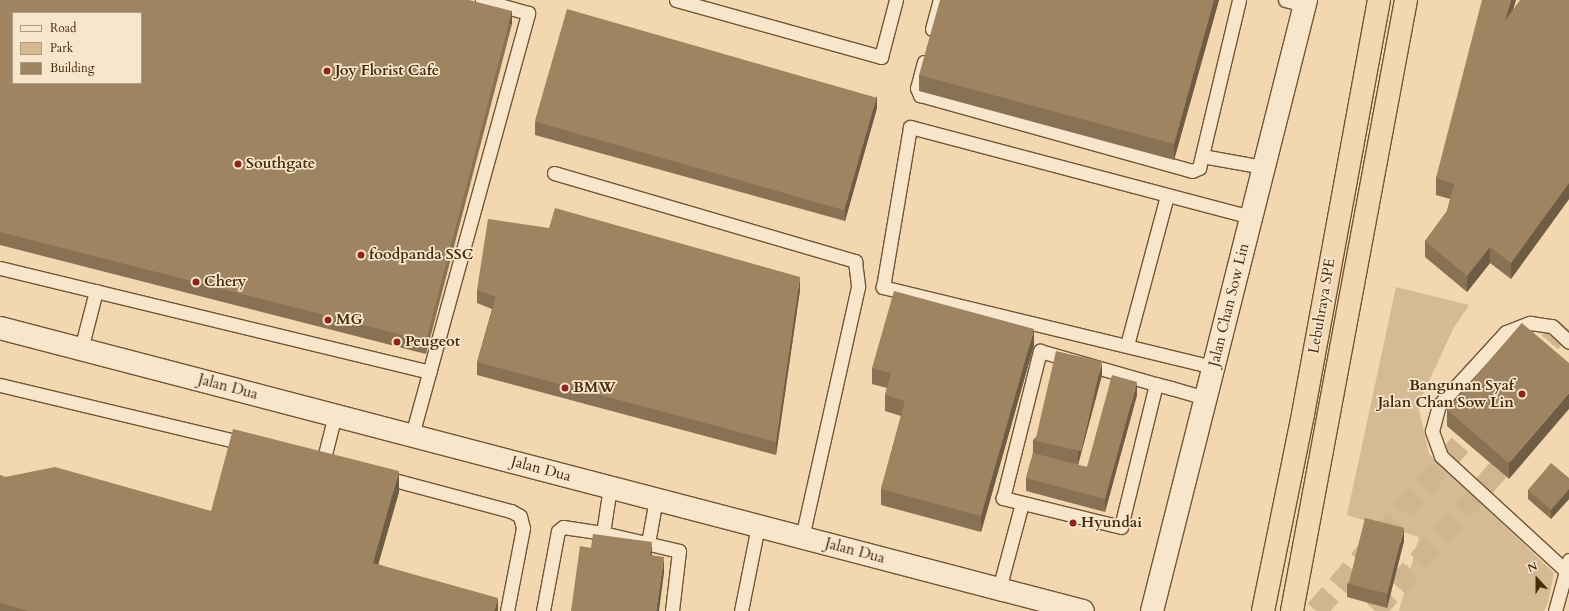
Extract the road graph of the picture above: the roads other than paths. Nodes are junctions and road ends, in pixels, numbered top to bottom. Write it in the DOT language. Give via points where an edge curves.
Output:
graph roads {
  1 [pos="482,0"];
  2 [pos="678,0"];
  3 [pos="896,0"];
  4 [pos="940,0"];
  5 [pos="1239,0"];
  6 [pos="1379,0"];
  7 [pos="1406,0"];
  8 [pos="1299,2"];
  9 [pos="1202,156"];
  10 [pos="1264,167"];
  11 [pos="554,173"];
  12 [pos="1167,196"];
  13 [pos="1251,217"];
  14 [pos="0,268"];
  15 [pos="96,291"];
  16 [pos="1,333"];
  17 [pos="1569,342"];
  18 [pos="1127,345"];
  19 [pos="81,349"];
  20 [pos="1213,367"];
  21 [pos="430,372"];
  22 [pos="1156,384"];
  23 [pos="0,385"];
  24 [pos="1205,398"];
  25 [pos="335,415"];
  26 [pos="412,435"];
  27 [pos="262,447"];
  28 [pos="308,458"];
  29 [pos="323,462"];
  30 [pos="338,466"];
  31 [pos="368,474"];
  32 [pos="610,487"];
  33 [pos="656,499"];
  34 [pos="1022,503"];
  35 [pos="758,526"];
  36 [pos="603,533"];
  37 [pos="802,537"];
  38 [pos="648,543"];
  39 [pos="1568,566"];
  40 [pos="999,589"];
  41 [pos="491,608"];
  42 [pos="506,611"];
  43 [pos="543,611"];
  44 [pos="672,611"];
  45 [pos="741,611"];
  46 [pos="1083,611"];
  47 [pos="1152,611"];
  48 [pos="1262,611"];
  49 [pos="1292,611"];
  50 [pos="1555,611"];
  1 -- 21 [label="lane" via="528,13"];
  2 -- 3 [label="lane" via="881,57"];
  4 -- 9 [label="lane" via="917,88 920,95 1192,172 1200,168"];
  5 -- 9 [label="lane"];
  6 -- 48 [label="highway, Lebuhraya SPE" via="1304,406"];
  7 -- 49 [label="highway, Lebuhraya SPE"];
  8 -- 10 [label="street, Jalan Chan Sow Lin"];
  9 -- 10 [label="lane"];
  10 -- 13 [label="street, Jalan Chan Sow Lin"];
  11 -- 37 [label="lane" via="855,261 858,287"];
  12 -- 13 [label="lane"];
  12 -- 18 [label="lane"];
  12 -- 18 [label="lane" via="910,127 883,287"];
  13 -- 20 [label="street, Jalan Chan Sow Lin"];
  14 -- 15 [label="lane"];
  15 -- 19 [label="lane"];
  15 -- 21 [label="lane"];
  16 -- 19 [label="street, Jalan Dua"];
  17 -- 39 [label="lane" via="1552,326 1530,323 1506,332 1439,405 1432,431 1440,456"];
  18 -- 20 [label="lane"];
  19 -- 25 [label="street, Jalan Dua"];
  20 -- 24 [label="street, Jalan Chan Sow Lin"];
  21 -- 26 [label="lane"];
  22 -- 24 [label="lane"];
  22 -- 34 [label="lane" via="1121,527"];
  22 -- 34 [label="lane" via="1040,351 1003,498"];
  23 -- 27 [label="lane"];
  24 -- 47 [label="street, Jalan Chan Sow Lin"];
  25 -- 26 [label="street, Jalan Dua"];
  25 -- 29 [label="lane"];
  26 -- 32 [label="street, Jalan Dua"];
  28 -- 29 [label="lane"];
  29 -- 30 [label="lane"];
  31 -- 42 [label="lane" via="511,511 520,516 523,528"];
  32 -- 33 [label="street, Jalan Dua"];
  32 -- 36 [label="lane"];
  33 -- 35 [label="street, Jalan Dua"];
  33 -- 38 [label="lane"];
  34 -- 40 [label="lane"];
  35 -- 37 [label="street, Jalan Dua"];
  35 -- 45 [label="lane"];
  36 -- 38 [label="lane"];
  36 -- 43 [label="lane" via="571,527 563,527 558,531"];
  37 -- 40 [label="street, Jalan Dua"];
  38 -- 44 [label="lane" via="679,550"];
  39 -- 50 [label="lane"];
  40 -- 46 [label="street, Jalan Dua"];
  41 -- 42 [label="lane"];
}
